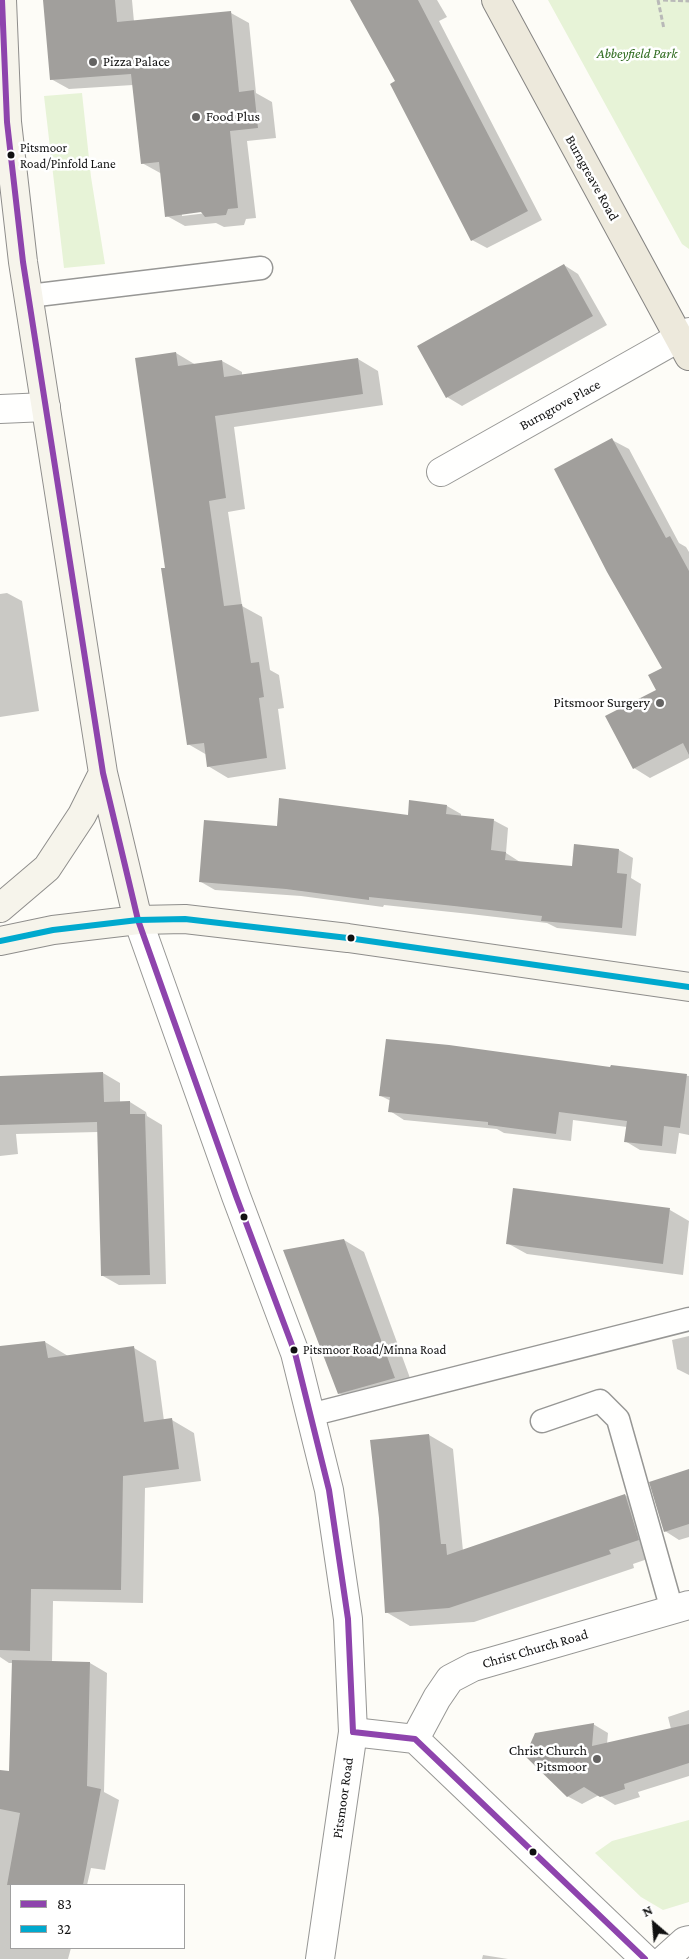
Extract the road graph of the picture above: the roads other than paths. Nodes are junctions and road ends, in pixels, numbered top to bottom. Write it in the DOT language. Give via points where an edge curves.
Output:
graph roads {
  1 [pos="2,0"];
  2 [pos="496,0"];
  3 [pos="3,122"];
  4 [pos="261,268"];
  5 [pos="29,296"];
  6 [pos="686,342"];
  7 [pos="46,407"];
  8 [pos="0,409"];
  9 [pos="441,472"];
  10 [pos="103,772"];
  11 [pos="0,908"];
  12 [pos="138,920"];
  13 [pos="0,941"];
  14 [pos="689,988"];
  15 [pos="689,1319"];
  16 [pos="310,1415"];
  17 [pos="542,1421"];
  18 [pos="680,1607"];
  19 [pos="353,1732"];
  20 [pos="415,1739"];
  21 [pos="689,1940"];
  22 [pos="320,1959"];
  23 [pos="644,1959"];
  24 [pos="665,1959"];
  1 -- 3 [label="main road, Pitsmoor Road"];
  2 -- 6 [label="main road, Burngreave Road"];
  3 -- 5 [label="main road, Pitsmoor Road"];
  4 -- 5 [label="lane"];
  5 -- 7 [label="main road, Pitsmoor Road"];
  6 -- 9 [label="street, Burngrove Place"];
  7 -- 8 [label="street"];
  7 -- 10 [label="main road, Pitsmoor Road"];
  10 -- 11 [label="main road" via="82,814 47,868"];
  10 -- 12 [label="main road, Pitsmoor Road"];
  12 -- 13 [label="main road" via="54,930"];
  12 -- 14 [label="main road" via="185,918 241,924"];
  12 -- 16 [label="street, Pitsmoor Road" via="295,1353"];
  15 -- 16 [label="lane"];
  16 -- 19 [label="street, Pitsmoor Road" via="329,1490 348,1619"];
  17 -- 18 [label="lane" via="600,1401 618,1419"];
  18 -- 20 [label="street, Christ Church Road" via="473,1667 450,1679"];
  19 -- 20 [label="street"];
  19 -- 22 [label="street, Pitsmoor Road"];
  20 -- 23 [label="street"];
  21 -- 24 [label="street"];
}
